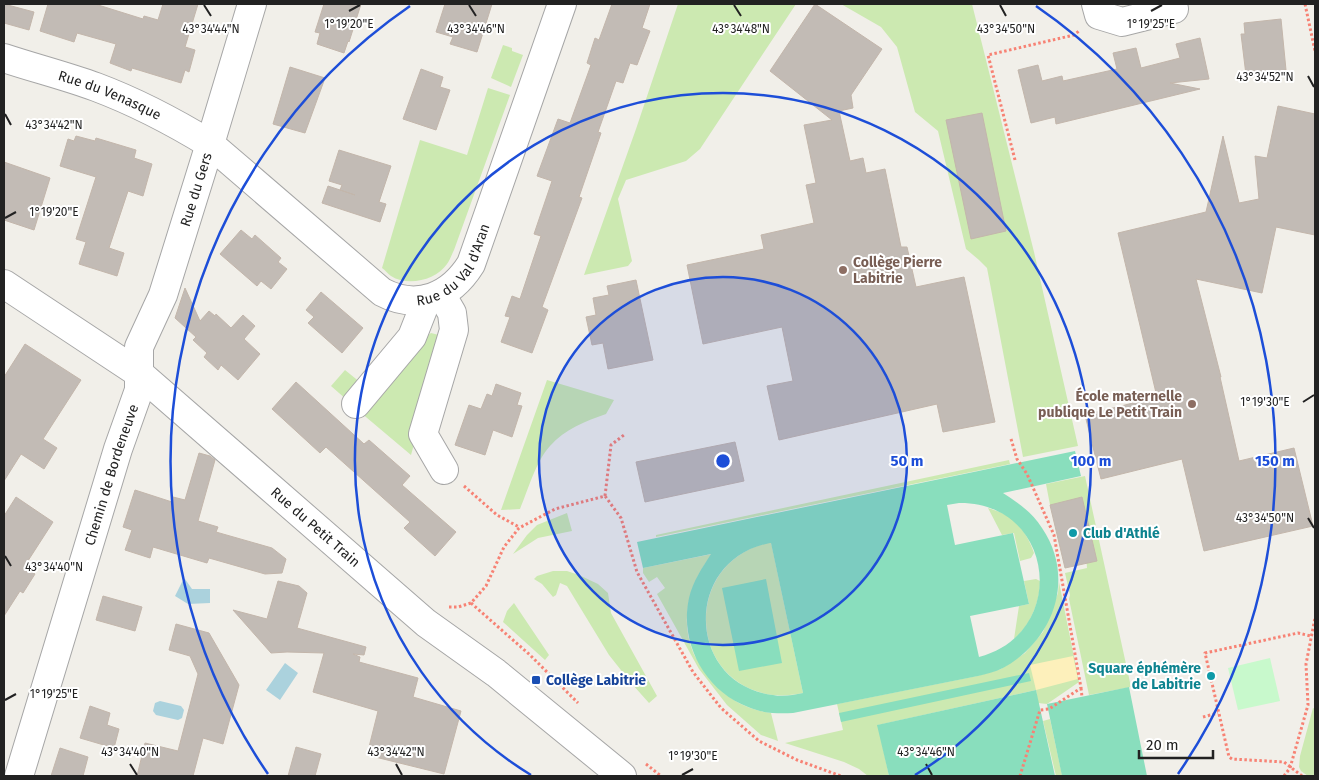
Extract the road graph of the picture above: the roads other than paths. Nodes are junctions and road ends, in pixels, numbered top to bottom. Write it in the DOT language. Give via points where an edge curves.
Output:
graph roads {
  1 [pos="252,4"];
  2 [pos="562,4"];
  3 [pos="1097,9"];
  4 [pos="1174,9"];
  5 [pos="4,58"];
  6 [pos="210,144"];
  7 [pos="4,284"];
  8 [pos="434,296"];
  9 [pos="140,374"];
  10 [pos="356,404"];
  11 [pos="444,470"];
  12 [pos="631,767"];
  13 [pos="19,776"];
  1 -- 6 [label="street, Rue du Gers"];
  2 -- 8 [label="street, Rue du Val d'Aran" via="471,264 455,284"];
  3 -- 4 [label="street" via="1122,22"];
  5 -- 6 [label="street, Rue du Venasque" via="126,99"];
  6 -- 8 [label="street, Rue du Val d'Aran" via="382,292 406,301"];
  6 -- 9 [label="street, Rue du Gers" via="163,294 139,347"];
  7 -- 9 [label="street, Rue du Petit Train"];
  8 -- 10 [label="street" via="412,337"];
  8 -- 11 [label="street" via="452,313 454,330 423,434"];
  9 -- 12 [label="street, Rue du Petit Train" via="426,623"];
  9 -- 13 [label="street, Chemin de Bordeneuve" via="140,390 118,449"];
}
